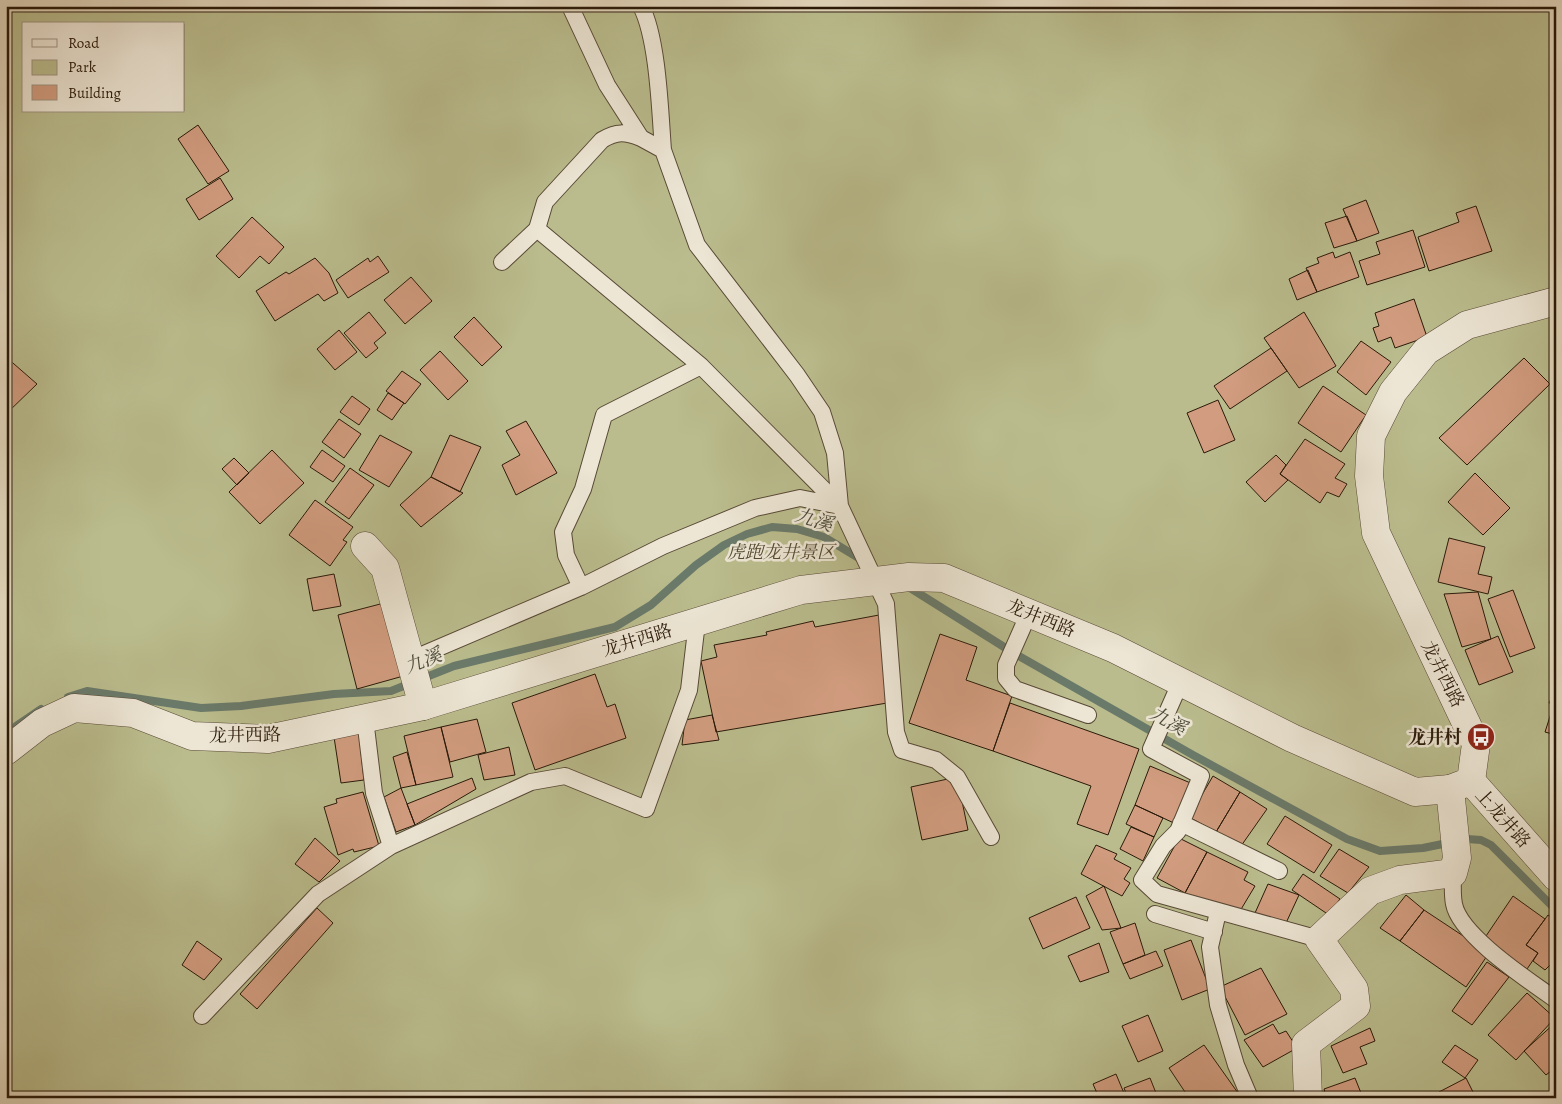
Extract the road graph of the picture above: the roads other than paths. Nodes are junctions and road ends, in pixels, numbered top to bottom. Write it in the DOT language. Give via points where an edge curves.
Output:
graph roads {
  1 [pos="570,6"];
  2 [pos="641,6"];
  3 [pos="641,138"];
  4 [pos="663,150"];
  5 [pos="538,229"];
  6 [pos="502,262"];
  7 [pos="1556,301"];
  8 [pos="702,366"];
  9 [pos="840,506"];
  10 [pos="365,546"];
  11 [pos="873,581"];
  12 [pos="581,587"];
  13 [pos="1029,613"];
  14 [pos="697,622"];
  15 [pos="410,660"];
  16 [pos="1181,681"];
  17 [pos="423,706"];
  18 [pos="1088,715"];
  19 [pos="365,720"];
  20 [pos="6,750"];
  21 [pos="1461,785"];
  22 [pos="1181,823"];
  23 [pos="991,837"];
  24 [pos="391,846"];
  25 [pos="1279,871"];
  26 [pos="1453,873"];
  27 [pos="1556,877"];
  28 [pos="1218,912"];
  29 [pos="1155,914"];
  30 [pos="1214,932"];
  31 [pos="1319,939"];
  32 [pos="1556,1000"];
  33 [pos="202,1016"];
  34 [pos="1250,1098"];
  35 [pos="1308,1098"];
  1 -- 3 [label="lane" via="607,85"];
  2 -- 4 [label="lane" via="648,20"];
  3 -- 4 [label="lane"];
  3 -- 5 [label="lane" via="626,132 602,140 546,202"];
  4 -- 9 [label="lane" via="697,245 822,412 835,453"];
  5 -- 6 [label="lane"];
  5 -- 8 [label="lane"];
  7 -- 21 [label="street, 龙井西路" via="1467,325 1426,351 1393,392 1371,436 1369,476 1376,533 1476,744"];
  8 -- 9 [label="lane"];
  8 -- 12 [label="lane" via="604,415 583,489 562,532 566,555"];
  9 -- 11 [label="lane"];
  9 -- 12 [label="lane" via="800,498 755,508 663,546"];
  10 -- 15 [label="street" via="385,568"];
  11 -- 13 [label="street, 龙井西路" via="944,578"];
  11 -- 14 [label="street, 龙井西路" via="801,590"];
  11 -- 23 [label="lane" via="886,604 896,732 902,750 936,760 957,777"];
  12 -- 15 [label="lane"];
  13 -- 16 [label="street, 龙井西路"];
  13 -- 18 [label="lane" via="1006,666 1006,678 1015,689"];
  14 -- 17 [label="street, 龙井西路"];
  14 -- 24 [label="lane" via="689,690 646,809 565,776 531,782"];
  15 -- 17 [label="street"];
  16 -- 21 [label="street, 龙井西路" via="1292,738 1415,792"];
  16 -- 22 [label="lane" via="1151,749 1201,776"];
  17 -- 19 [label="street, 龙井西路"];
  19 -- 20 [label="street, 龙井西路" via="268,739 192,736 133,713 74,708 42,723"];
  19 -- 24 [label="lane" via="374,793"];
  21 -- 26 [label="street" via="1457,858"];
  21 -- 27 [label="street, 上龙井路"];
  22 -- 25 [label="lane"];
  22 -- 28 [label="lane" via="1142,880 1157,894"];
  24 -- 33 [label="lane" via="318,894"];
  26 -- 31 [label="street" via="1400,880 1370,891"];
  26 -- 32 [label="lane" via="1454,905 1468,930 1510,967"];
  28 -- 30 [label="lane"];
  28 -- 31 [label="lane"];
  29 -- 30 [label="lane"];
  30 -- 34 [label="lane" via="1210,947 1218,1005"];
  31 -- 35 [label="street" via="1354,988 1356,1006 1306,1044"];
}
